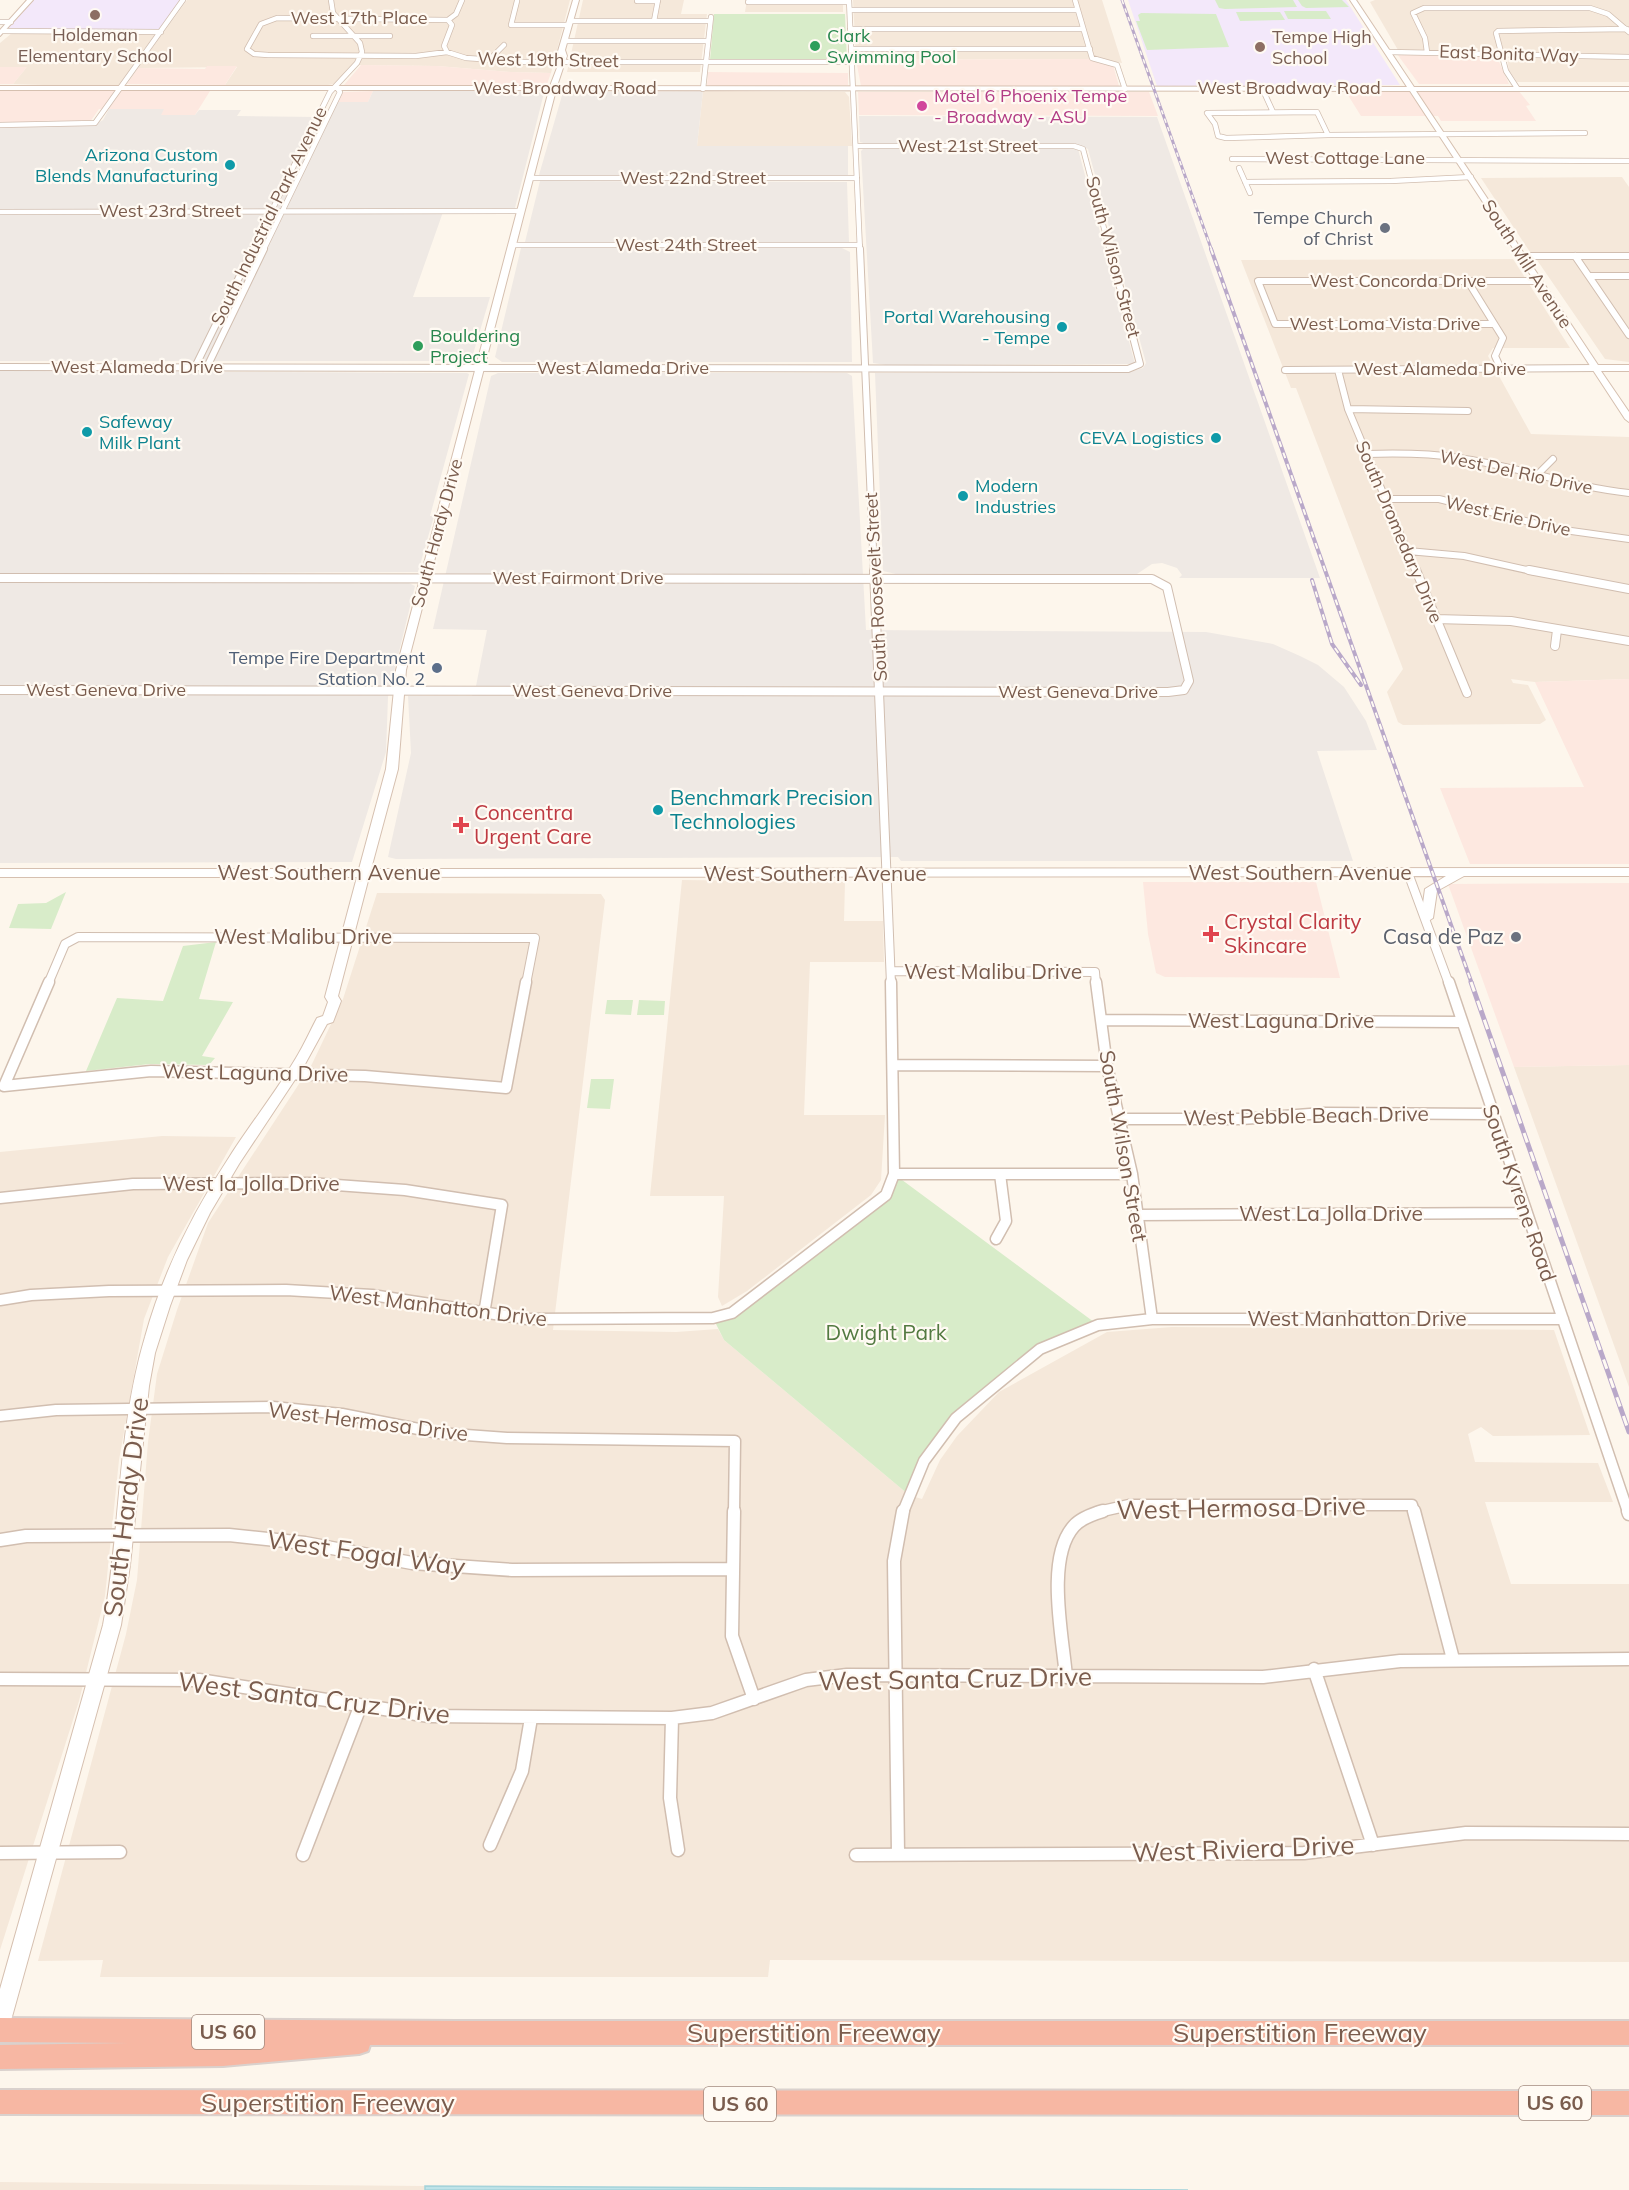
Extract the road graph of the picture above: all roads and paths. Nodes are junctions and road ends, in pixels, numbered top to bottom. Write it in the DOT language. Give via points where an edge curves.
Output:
graph roads {
  1 [pos="30,0"];
  2 [pos="183,0"];
  3 [pos="331,0"];
  4 [pos="462,0"];
  5 [pos="576,0"];
  6 [pos="658,0"];
  7 [pos="1075,0"];
  8 [pos="1353,0"];
  9 [pos="1360,0"];
  10 [pos="517,1"];
  11 [pos="638,1"];
  12 [pos="849,1"];
  13 [pos="756,2"];
  14 [pos="850,10"];
  15 [pos="1078,10"];
  16 [pos="711,15"];
  17 [pos="337,17"];
  18 [pos="448,20"];
  19 [pos="654,21"];
  20 [pos="711,21"];
  21 [pos="0,22"];
  22 [pos="11,22"];
  23 [pos="570,23"];
  24 [pos="850,29"];
  25 [pos="1083,29"];
  26 [pos="1628,30"];
  27 [pos="161,32"];
  28 [pos="1,33"];
  29 [pos="312,36"];
  30 [pos="353,36"];
  31 [pos="390,36"];
  32 [pos="565,41"];
  33 [pos="708,41"];
  34 [pos="504,45"];
  35 [pos="851,49"];
  36 [pos="1089,49"];
  37 [pos="248,52"];
  38 [pos="447,52"];
  39 [pos="1391,52"];
  40 [pos="1427,52"];
  41 [pos="1502,54"];
  42 [pos="362,56"];
  43 [pos="1629,57"];
  44 [pos="489,60"];
  45 [pos="560,62"];
  46 [pos="706,62"];
  47 [pos="852,62"];
  48 [pos="1629,87"];
  49 [pos="0,88"];
  50 [pos="121,88"];
  51 [pos="337,88"];
  52 [pos="553,88"];
  53 [pos="703,88"];
  54 [pos="1262,88"];
  55 [pos="1413,88"];
  56 [pos="1517,88"];
  57 [pos="854,89"];
  58 [pos="1128,89"];
  59 [pos="1273,112"];
  60 [pos="0,125"];
  61 [pos="1442,132"];
  62 [pos="1585,133"];
  63 [pos="1329,136"];
  64 [pos="856,146"];
  65 [pos="1081,148"];
  66 [pos="1458,158"];
  67 [pos="1232,159"];
  68 [pos="1629,160"];
  69 [pos="1239,168"];
  70 [pos="1471,177"];
  71 [pos="530,178"];
  72 [pos="857,178"];
  73 [pos="1245,182"];
  74 [pos="1250,193"];
  75 [pos="272,210"];
  76 [pos="283,210"];
  77 [pos="520,211"];
  78 [pos="0,212"];
  79 [pos="512,245"];
  80 [pos="860,245"];
  81 [pos="1522,256"];
  82 [pos="1575,256"];
  83 [pos="1629,256"];
  84 [pos="1588,276"];
  85 [pos="1629,276"];
  86 [pos="1467,280"];
  87 [pos="1538,281"];
  88 [pos="1275,324"];
  89 [pos="1494,324"];
  90 [pos="1629,335"];
  91 [pos="0,367"];
  92 [pos="195,367"];
  93 [pos="207,367"];
  94 [pos="1137,367"];
  95 [pos="480,368"];
  96 [pos="866,368"];
  97 [pos="1596,368"];
  98 [pos="1629,368"];
  99 [pos="1501,369"];
  100 [pos="1285,370"];
  101 [pos="1338,370"];
  102 [pos="1625,408"];
  103 [pos="1348,409"];
  104 [pos="1468,411"];
  105 [pos="1629,420"];
  106 [pos="1366,454"];
  107 [pos="1553,459"];
  108 [pos="1536,476"];
  109 [pos="1629,493"];
  110 [pos="1386,499"];
  111 [pos="1629,539"];
  112 [pos="1408,551"];
  113 [pos="0,578"];
  114 [pos="425,578"];
  115 [pos="876,578"];
  116 [pos="1629,589"];
  117 [pos="1435,619"];
  118 [pos="1557,630"];
  119 [pos="1629,641"];
  120 [pos="1555,646"];
  121 [pos="0,690"];
  122 [pos="398,690"];
  123 [pos="1184,690"];
  124 [pos="881,692"];
  125 [pos="1467,693"];
  126 [pos="1629,872"];
  127 [pos="0,873"];
  128 [pos="365,873"];
  129 [pos="1408,873"];
  130 [pos="1460,873"];
  131 [pos="888,874"];
  132 [pos="1427,918"];
  133 [pos="348,937"];
  134 [pos="891,971"];
  135 [pos="1095,972"];
  136 [pos="1101,1020"];
  137 [pos="1460,1022"];
  138 [pos="893,1065"];
  139 [pos="1107,1066"];
  140 [pos="294,1073"];
  141 [pos="3,1086"];
  142 [pos="506,1088"];
  143 [pos="1492,1114"];
  144 [pos="1120,1119"];
  145 [pos="894,1174"];
  146 [pos="1000,1174"];
  147 [pos="1132,1174"];
  148 [pos="220,1183"];
  149 [pos="0,1198"];
  150 [pos="1526,1212"];
  151 [pos="1136,1215"];
  152 [pos="996,1239"];
  153 [pos="168,1290"];
  154 [pos="0,1300"];
  155 [pos="484,1314"];
  156 [pos="1152,1319"];
  157 [pos="1563,1319"];
  158 [pos="137,1408"];
  159 [pos="0,1416"];
  160 [pos="1629,1514"];
  161 [pos="124,1535"];
  162 [pos="0,1540"];
  163 [pos="733,1569"];
  164 [pos="1453,1659"];
  165 [pos="1629,1659"];
  166 [pos="1314,1670"];
  167 [pos="897,1676"];
  168 [pos="1066,1677"];
  169 [pos="98,1678"];
  170 [pos="0,1679"];
  171 [pos="754,1699"];
  172 [pos="360,1707"];
  173 [pos="531,1718"];
  174 [pos="672,1718"];
  175 [pos="1629,1834"];
  176 [pos="490,1845"];
  177 [pos="1373,1845"];
  178 [pos="678,1850"];
  179 [pos="120,1852"];
  180 [pos="0,1853"];
  181 [pos="48,1853"];
  182 [pos="898,1853"];
  183 [pos="303,1855"];
  184 [pos="856,1855"];
  185 [pos="0,2024"];
  186 [pos="0,2030"];
  187 [pos="456,2033"];
  188 [pos="1629,2033"];
  189 [pos="0,2057"];
  190 [pos="0,2102"];
  191 [pos="1629,2103"];
  192 [pos="1480,2104"];
  193 [pos="1629,2110"];
  1 -- 22 [label="main road"];
  2 -- 27 [label="street"];
  3 -- 17 [label="street"];
  4 -- 18 [label="street" via="456,14"];
  5 -- 23 [label="main road, South Hardy Drive"];
  6 -- 11 [label="street"];
  6 -- 19 [label="street"];
  7 -- 15 [label="street"];
  8 -- 55 [label="main road, South Mill Avenue"];
  9 -- 39 [label="main road, South Mill Avenue"];
  10 -- 23 [label="street" via="511,25"];
  12 -- 13 [label="street"];
  12 -- 14 [label="street, South Roosevelt Street"];
  14 -- 15 [label="street"];
  14 -- 24 [label="street, South Roosevelt Street"];
  15 -- 25 [label="street"];
  16 -- 20 [label="street"];
  17 -- 18 [label="street, West 17th Place"];
  17 -- 30 [label="street"];
  17 -- 37 [label="street, West 17th Place" via="268,19 260,26"];
  18 -- 38 [label="street" via="452,25 444,46"];
  19 -- 20 [label="street"];
  19 -- 23 [label="street"];
  20 -- 33 [label="street"];
  21 -- 22 [label="street"];
  22 -- 28 [label="main road"];
  23 -- 32 [label="main road, South Hardy Drive"];
  24 -- 25 [label="street"];
  24 -- 35 [label="street, South Roosevelt Street"];
  25 -- 36 [label="street"];
  26 -- 40 [label="street" via="1608,14 1590,8 1424,8 1413,13"];
  26 -- 41 [label="street" via="1498,31"];
  27 -- 28 [label="street"];
  27 -- 50 [label="street"];
  29 -- 30 [label="street"];
  30 -- 31 [label="street"];
  30 -- 42 [label="street" via="362,47"];
  32 -- 33 [label="street"];
  32 -- 45 [label="main road, South Hardy Drive"];
  33 -- 46 [label="street"];
  34 -- 44 [label="street"];
  35 -- 36 [label="street"];
  35 -- 47 [label="street, South Roosevelt Street"];
  36 -- 58 [label="street" via="1094,59 1117,65"];
  37 -- 42 [label="street, West 19th Street"];
  38 -- 42 [label="street, West 19th Street"];
  38 -- 44 [label="street, West 19th Street"];
  39 -- 40 [label="street, East Bonita Way"];
  39 -- 55 [label="main road, South Mill Avenue"];
  40 -- 41 [label="street, East Bonita Way"];
  41 -- 43 [label="street, East Bonita Way"];
  41 -- 56 [label="street" via="1506,71"];
  42 -- 51 [label="street" via="356,69"];
  44 -- 45 [label="street, West 19th Street"];
  45 -- 46 [label="street, West 19th Street"];
  45 -- 52 [label="main road, South Hardy Drive"];
  46 -- 47 [label="street, West 19th Street"];
  46 -- 53 [label="street"];
  47 -- 57 [label="street, South Roosevelt Street"];
  48 -- 56 [label="main road, West Broadway Road"];
  49 -- 50 [label="main road, West Broadway Road"];
  50 -- 51 [label="main road, West Broadway Road"];
  50 -- 60 [label="street" via="93,124"];
  51 -- 52 [label="main road, West Broadway Road"];
  51 -- 75 [label="street, South Industrial Park Avenue" via="330,92"];
  51 -- 76 [label="street, South Industrial Park Avenue" via="340,92"];
  52 -- 53 [label="main road, West Broadway Road"];
  52 -- 71 [label="main road, South Hardy Drive"];
  53 -- 57 [label="main road, West Broadway Road"];
  54 -- 55 [label="main road, West Broadway Road"];
  54 -- 58 [label="main road, West Broadway Road"];
  54 -- 59 [label="street"];
  55 -- 56 [label="main road, West Broadway Road"];
  55 -- 61 [label="main road, South Mill Avenue" via="1418,103"];
  57 -- 58 [label="main road, West Broadway Road"];
  57 -- 64 [label="street, South Roosevelt Street"];
  59 -- 63 [label="street" via="1317,112"];
  59 -- 63 [label="street" via="1209,111 1221,137"];
  61 -- 62 [label="street"];
  61 -- 63 [label="street"];
  61 -- 66 [label="main road, South Mill Avenue"];
  64 -- 65 [label="street, West 21st Street"];
  64 -- 72 [label="street, South Roosevelt Street"];
  65 -- 94 [label="street, South Wilson Street" via="1140,359"];
  66 -- 67 [label="street, West Cottage Lane"];
  66 -- 68 [label="street, West Cottage Lane"];
  66 -- 70 [label="main road, South Mill Avenue"];
  69 -- 73 [label="street"];
  70 -- 73 [label="street" via="1391,182"];
  70 -- 81 [label="main road, South Mill Avenue"];
  71 -- 72 [label="street, West 22nd Street"];
  71 -- 77 [label="main road, South Hardy Drive"];
  72 -- 80 [label="street, South Roosevelt Street"];
  73 -- 74 [label="street"];
  75 -- 76 [label="street, West 23rd Street"];
  75 -- 78 [label="street, West 23rd Street"];
  75 -- 92 [label="street, South Industrial Park Avenue"];
  76 -- 77 [label="street, West 23rd Street"];
  76 -- 93 [label="street, South Industrial Park Avenue"];
  77 -- 79 [label="main road, South Hardy Drive"];
  79 -- 80 [label="street, West 24th Street"];
  79 -- 95 [label="main road, South Hardy Drive"];
  80 -- 96 [label="street, South Roosevelt Street"];
  81 -- 82 [label="street"];
  81 -- 87 [label="main road, South Mill Avenue"];
  82 -- 83 [label="street"];
  82 -- 84 [label="street"];
  84 -- 85 [label="street"];
  84 -- 90 [label="street"];
  86 -- 87 [label="street, West Concorda Drive"];
  86 -- 88 [label="street, West Concorda Drive" via="1258,281"];
  86 -- 89 [label="street"];
  87 -- 97 [label="main road, South Mill Avenue"];
  88 -- 89 [label="street, West Loma Vista Drive"];
  89 -- 99 [label="street" via="1503,342 1495,356"];
  91 -- 92 [label="street, West Alameda Drive"];
  92 -- 93 [label="street, West Alameda Drive"];
  93 -- 95 [label="street, West Alameda Drive"];
  94 -- 96 [label="street, West Alameda Drive"];
  95 -- 96 [label="street, West Alameda Drive"];
  95 -- 114 [label="main road, South Hardy Drive"];
  96 -- 115 [label="street, South Roosevelt Street"];
  97 -- 98 [label="main road"];
  97 -- 99 [label="street, West Alameda Drive"];
  97 -- 102 [label="main road, South Mill Avenue"];
  99 -- 101 [label="street, West Alameda Drive"];
  100 -- 101 [label="street, West Alameda Drive"];
  101 -- 103 [label="street, South Dromedary Drive"];
  102 -- 105 [label="main road, South Mill Avenue"];
  103 -- 104 [label="street"];
  103 -- 106 [label="street, South Dromedary Drive"];
  106 -- 108 [label="street, West Del Rio Drive" via="1459,458"];
  106 -- 110 [label="street, South Dromedary Drive"];
  107 -- 108 [label="street"];
  108 -- 109 [label="street, West Del Rio Drive" via="1565,485"];
  110 -- 111 [label="street, West Erie Drive" via="1439,499 1557,529"];
  110 -- 112 [label="street, South Dromedary Drive"];
  112 -- 116 [label="street" via="1444,552"];
  112 -- 117 [label="street, South Dromedary Drive"];
  113 -- 114 [label="street, West Fairmont Drive"];
  114 -- 115 [label="street, West Fairmont Drive"];
  114 -- 122 [label="main road, South Hardy Drive"];
  115 -- 123 [label="street, West Fairmont Drive" via="1159,579 1167,588 1189,681"];
  115 -- 124 [label="street, South Roosevelt Street"];
  117 -- 118 [label="street" via="1493,619"];
  117 -- 125 [label="street, South Dromedary Drive"];
  118 -- 119 [label="street"];
  118 -- 120 [label="street"];
  121 -- 122 [label="street, West Geneva Drive"];
  122 -- 124 [label="street, West Geneva Drive"];
  122 -- 128 [label="main road, South Hardy Drive" via="392,769"];
  123 -- 124 [label="street, West Geneva Drive"];
  124 -- 131 [label="street, South Roosevelt Street"];
  126 -- 130 [label="main road, West Southern Avenue"];
  127 -- 128 [label="main road, West Southern Avenue"];
  128 -- 131 [label="main road, West Southern Avenue"];
  128 -- 133 [label="main road, South Hardy Drive"];
  129 -- 130 [label="main road, West Southern Avenue"];
  129 -- 131 [label="main road, West Southern Avenue"];
  129 -- 132 [label="street, South Kyrene Road"];
  130 -- 132 [label="main road" via="1431,889"];
  131 -- 134 [label="street, South Roosevelt Street"];
  132 -- 137 [label="street, South Kyrene Road"];
  133 -- 140 [label="main road, South Hardy Drive" via="328,1019 322,1021"];
  133 -- 141 [label="street, West Malibu Drive" via="71,939 65,944"];
  133 -- 142 [label="street, West Malibu Drive" via="535,938"];
  134 -- 135 [label="street, West Malibu Drive"];
  134 -- 138 [label="street, South Roosevelt Street"];
  135 -- 136 [label="street, South Wilson Street"];
  136 -- 137 [label="street, West Laguna Drive"];
  136 -- 139 [label="street, South Wilson Street"];
  137 -- 143 [label="street, South Kyrene Road"];
  138 -- 139 [label="street"];
  138 -- 145 [label="street, South Roosevelt Street"];
  139 -- 144 [label="street, South Wilson Street"];
  140 -- 141 [label="street, West Laguna Drive" via="152,1071"];
  140 -- 142 [label="street, West Laguna Drive"];
  140 -- 148 [label="main road, South Hardy Drive"];
  143 -- 144 [label="street, West Pebble Beach Drive" via="1323,1113 1242,1119"];
  143 -- 150 [label="street, South Kyrene Road"];
  144 -- 147 [label="street, South Wilson Street"];
  145 -- 146 [label="street"];
  145 -- 155 [label="street, West Manhatton Drive" via="886,1195 732,1313 690,1320 527,1319"];
  146 -- 147 [label="street"];
  146 -- 152 [label="street" via="1006,1221"];
  147 -- 151 [label="street, South Wilson Street"];
  148 -- 149 [label="street, West la Jolla Drive" via="133,1184"];
  148 -- 153 [label="main road, South Hardy Drive" via="192,1233"];
  148 -- 155 [label="street, West la Jolla Drive" via="360,1185 502,1205"];
  150 -- 151 [label="street, West La Jolla Drive"];
  150 -- 157 [label="street, South Kyrene Road"];
  151 -- 156 [label="street, South Wilson Street"];
  153 -- 154 [label="street, West Manhatton Drive"];
  153 -- 155 [label="street, West Manhatton Drive" via="372,1295"];
  153 -- 158 [label="main road, South Hardy Drive" via="150,1346"];
  156 -- 157 [label="street, West Manhatton Drive"];
  156 -- 167 [label="street" via="1098,1325 1040,1349 956,1418 924,1461 903,1510 894,1561"];
  157 -- 160 [label="street, South Kyrene Road"];
  158 -- 159 [label="street, West Hermosa Drive"];
  158 -- 161 [label="main road, South Hardy Drive"];
  158 -- 163 [label="street, West Hermosa Drive" via="273,1407 507,1438 735,1441"];
  161 -- 162 [label="street, West Fogal Way"];
  161 -- 163 [label="street, West Fogal Way" via="229,1535 305,1543 412,1563 512,1570"];
  161 -- 169 [label="main road, South Hardy Drive" via="117,1603"];
  163 -- 171 [label="street" via="732,1636"];
  164 -- 165 [label="street, West Santa Cruz Drive"];
  164 -- 166 [label="street, West Santa Cruz Drive"];
  164 -- 168 [label="street, West Hermosa Drive" via="1412,1505 1129,1505 1097,1512 1074,1526 1062,1546 1059,1573"];
  166 -- 168 [label="street, West Santa Cruz Drive" via="1263,1677"];
  166 -- 177 [label="street"];
  167 -- 168 [label="street, West Santa Cruz Drive"];
  167 -- 171 [label="street, West Santa Cruz Drive" via="806,1680"];
  167 -- 182 [label="street"];
  169 -- 170 [label="street, West Santa Cruz Drive"];
  169 -- 172 [label="street, West Santa Cruz Drive" via="199,1680"];
  169 -- 181 [label="main road, South Hardy Drive"];
  171 -- 174 [label="street, West Santa Cruz Drive" via="712,1713"];
  172 -- 173 [label="street, West Santa Cruz Drive" via="429,1716"];
  172 -- 183 [label="street"];
  173 -- 174 [label="street, West Santa Cruz Drive"];
  173 -- 176 [label="street" via="522,1771"];
  174 -- 178 [label="street" via="669,1798"];
  175 -- 177 [label="street, West Riviera Drive" via="1466,1833"];
  177 -- 182 [label="street, West Riviera Drive" via="1304,1853"];
  179 -- 181 [label="street"];
  180 -- 181 [label="street"];
  181 -- 185 [label="main road, South Hardy Drive"];
  182 -- 184 [label="street, West Riviera Drive"];
  186 -- 187 [label="highway, Superstition Freeway / US 60"];
  187 -- 188 [label="highway, Superstition Freeway / US 60"];
  187 -- 189 [label="highway" via="223,2054"];
  190 -- 192 [label="highway, Superstition Freeway / US 60"];
  191 -- 192 [label="highway, Superstition Freeway / US 60"];
  192 -- 193 [label="highway"];
}
